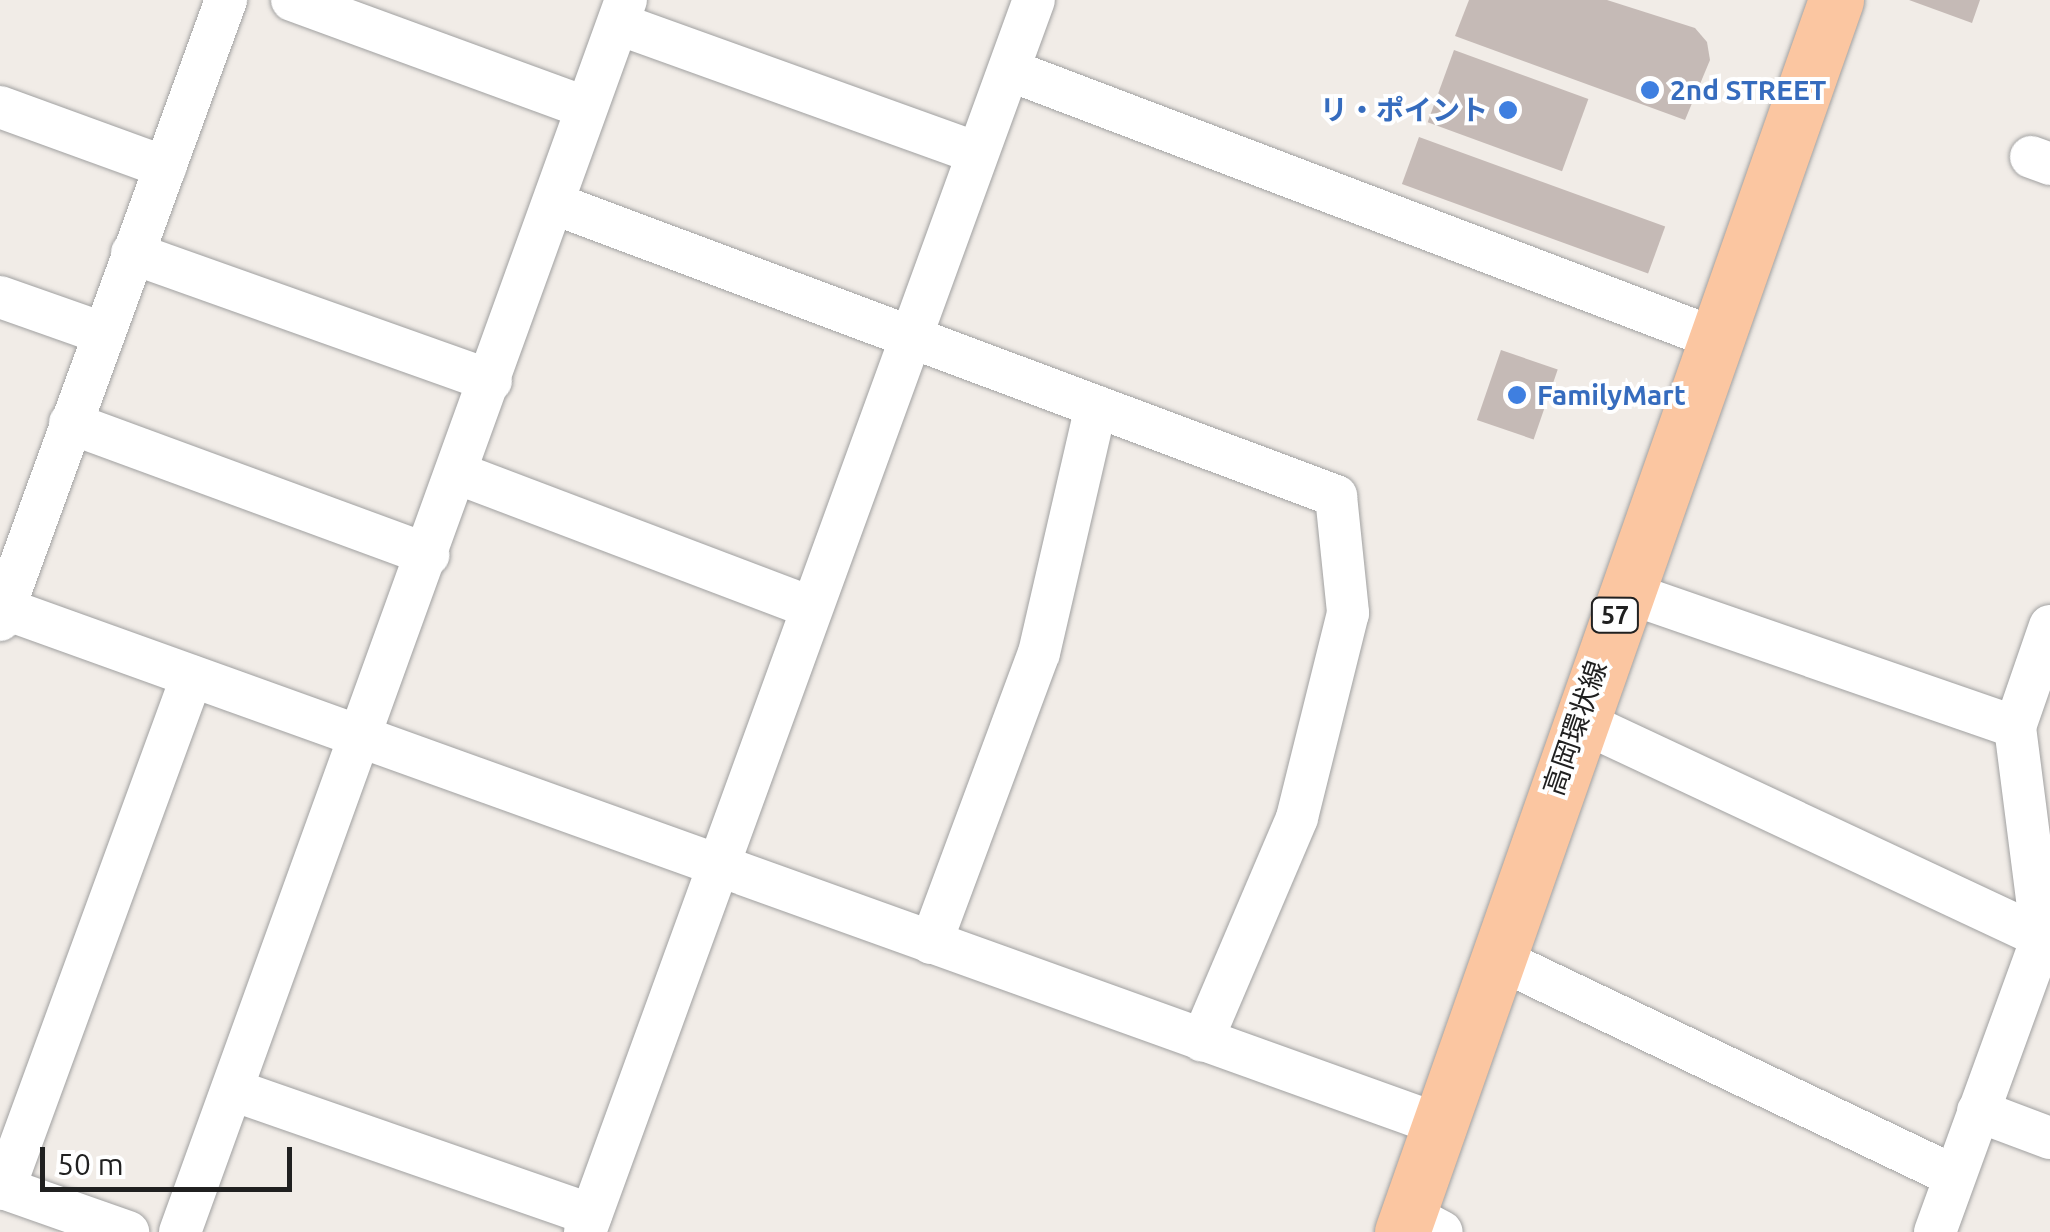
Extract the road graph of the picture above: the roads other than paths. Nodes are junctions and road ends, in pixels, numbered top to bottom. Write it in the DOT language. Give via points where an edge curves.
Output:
graph roads {
  1 [pos="226,0"];
  2 [pos="292,0"];
  3 [pos="1034,0"];
  4 [pos="1836,0"];
  5 [pos="623,12"];
  6 [pos="1009,70"];
  7 [pos="0,107"];
  8 [pos="585,107"];
  9 [pos="975,152"];
  10 [pos="151,162"];
  11 [pos="555,204"];
  12 [pos="132,253"];
  13 [pos="0,297"];
  14 [pos="102,333"];
  15 [pos="910,337"];
  16 [pos="1714,338"];
  17 [pos="492,382"];
  18 [pos="1096,406"];
  19 [pos="70,423"];
  20 [pos="457,472"];
  21 [pos="428,555"];
  22 [pos="1623,592"];
  23 [pos="810,606"];
  24 [pos="1,612"];
  25 [pos="2050,626"];
  26 [pos="192,676"];
  27 [pos="1578,720"];
  28 [pos="2015,727"];
  29 [pos="360,735"];
  30 [pos="716,866"];
  31 [pos="2046,940"];
  32 [pos="931,943"];
  33 [pos="1494,957"];
  34 [pos="1202,1040"];
  35 [pos="233,1090"];
  36 [pos="1978,1111"];
  37 [pos="1440,1126"];
  38 [pos="2050,1138"];
  39 [pos="1954,1176"];
  40 [pos="2,1188"];
  41 [pos="588,1224"];
  42 [pos="1417,1226"];
  43 [pos="128,1232"];
  44 [pos="180,1232"];
  45 [pos="1935,1232"];
  1 -- 10 [label="street"];
  2 -- 8 [label="street"];
  3 -- 6 [label="street"];
  4 -- 16 [label="main road, 高岡環状線 / 57"];
  5 -- 8 [label="street"];
  5 -- 9 [label="street"];
  6 -- 9 [label="street"];
  6 -- 16 [label="street"];
  7 -- 10 [label="street"];
  8 -- 11 [label="street"];
  9 -- 15 [label="street"];
  10 -- 12 [label="street"];
  11 -- 15 [label="street"];
  11 -- 17 [label="street"];
  12 -- 14 [label="street"];
  12 -- 17 [label="street"];
  13 -- 14 [label="street"];
  14 -- 19 [label="street"];
  15 -- 18 [label="street"];
  15 -- 23 [label="street"];
  16 -- 22 [label="main road, 高岡環状線 / 57"];
  17 -- 20 [label="street"];
  18 -- 32 [label="street" via="1039,653"];
  18 -- 34 [label="street" via="1336,496 1348,613 1344,632 1297,818"];
  19 -- 21 [label="street"];
  19 -- 24 [label="street"];
  20 -- 21 [label="street"];
  20 -- 23 [label="street"];
  21 -- 29 [label="street"];
  22 -- 27 [label="main road, 高岡環状線 / 57"];
  22 -- 28 [label="street"];
  23 -- 30 [label="street"];
  24 -- 26 [label="street"];
  25 -- 28 [label="street"];
  26 -- 29 [label="street"];
  26 -- 40 [label="street"];
  27 -- 31 [label="street"];
  27 -- 33 [label="main road, 高岡環状線 / 57"];
  28 -- 31 [label="street"];
  29 -- 30 [label="street"];
  29 -- 35 [label="street"];
  30 -- 32 [label="street"];
  30 -- 41 [label="street"];
  31 -- 36 [label="street"];
  32 -- 34 [label="street"];
  33 -- 37 [label="main road, 高岡環状線 / 57"];
  33 -- 39 [label="street"];
  34 -- 37 [label="street"];
  35 -- 41 [label="street"];
  35 -- 44 [label="street"];
  36 -- 38 [label="street"];
  36 -- 39 [label="street"];
  37 -- 42 [label="main road, 高岡環状線 / 57"];
  39 -- 45 [label="street"];
  40 -- 43 [label="street"];
}
